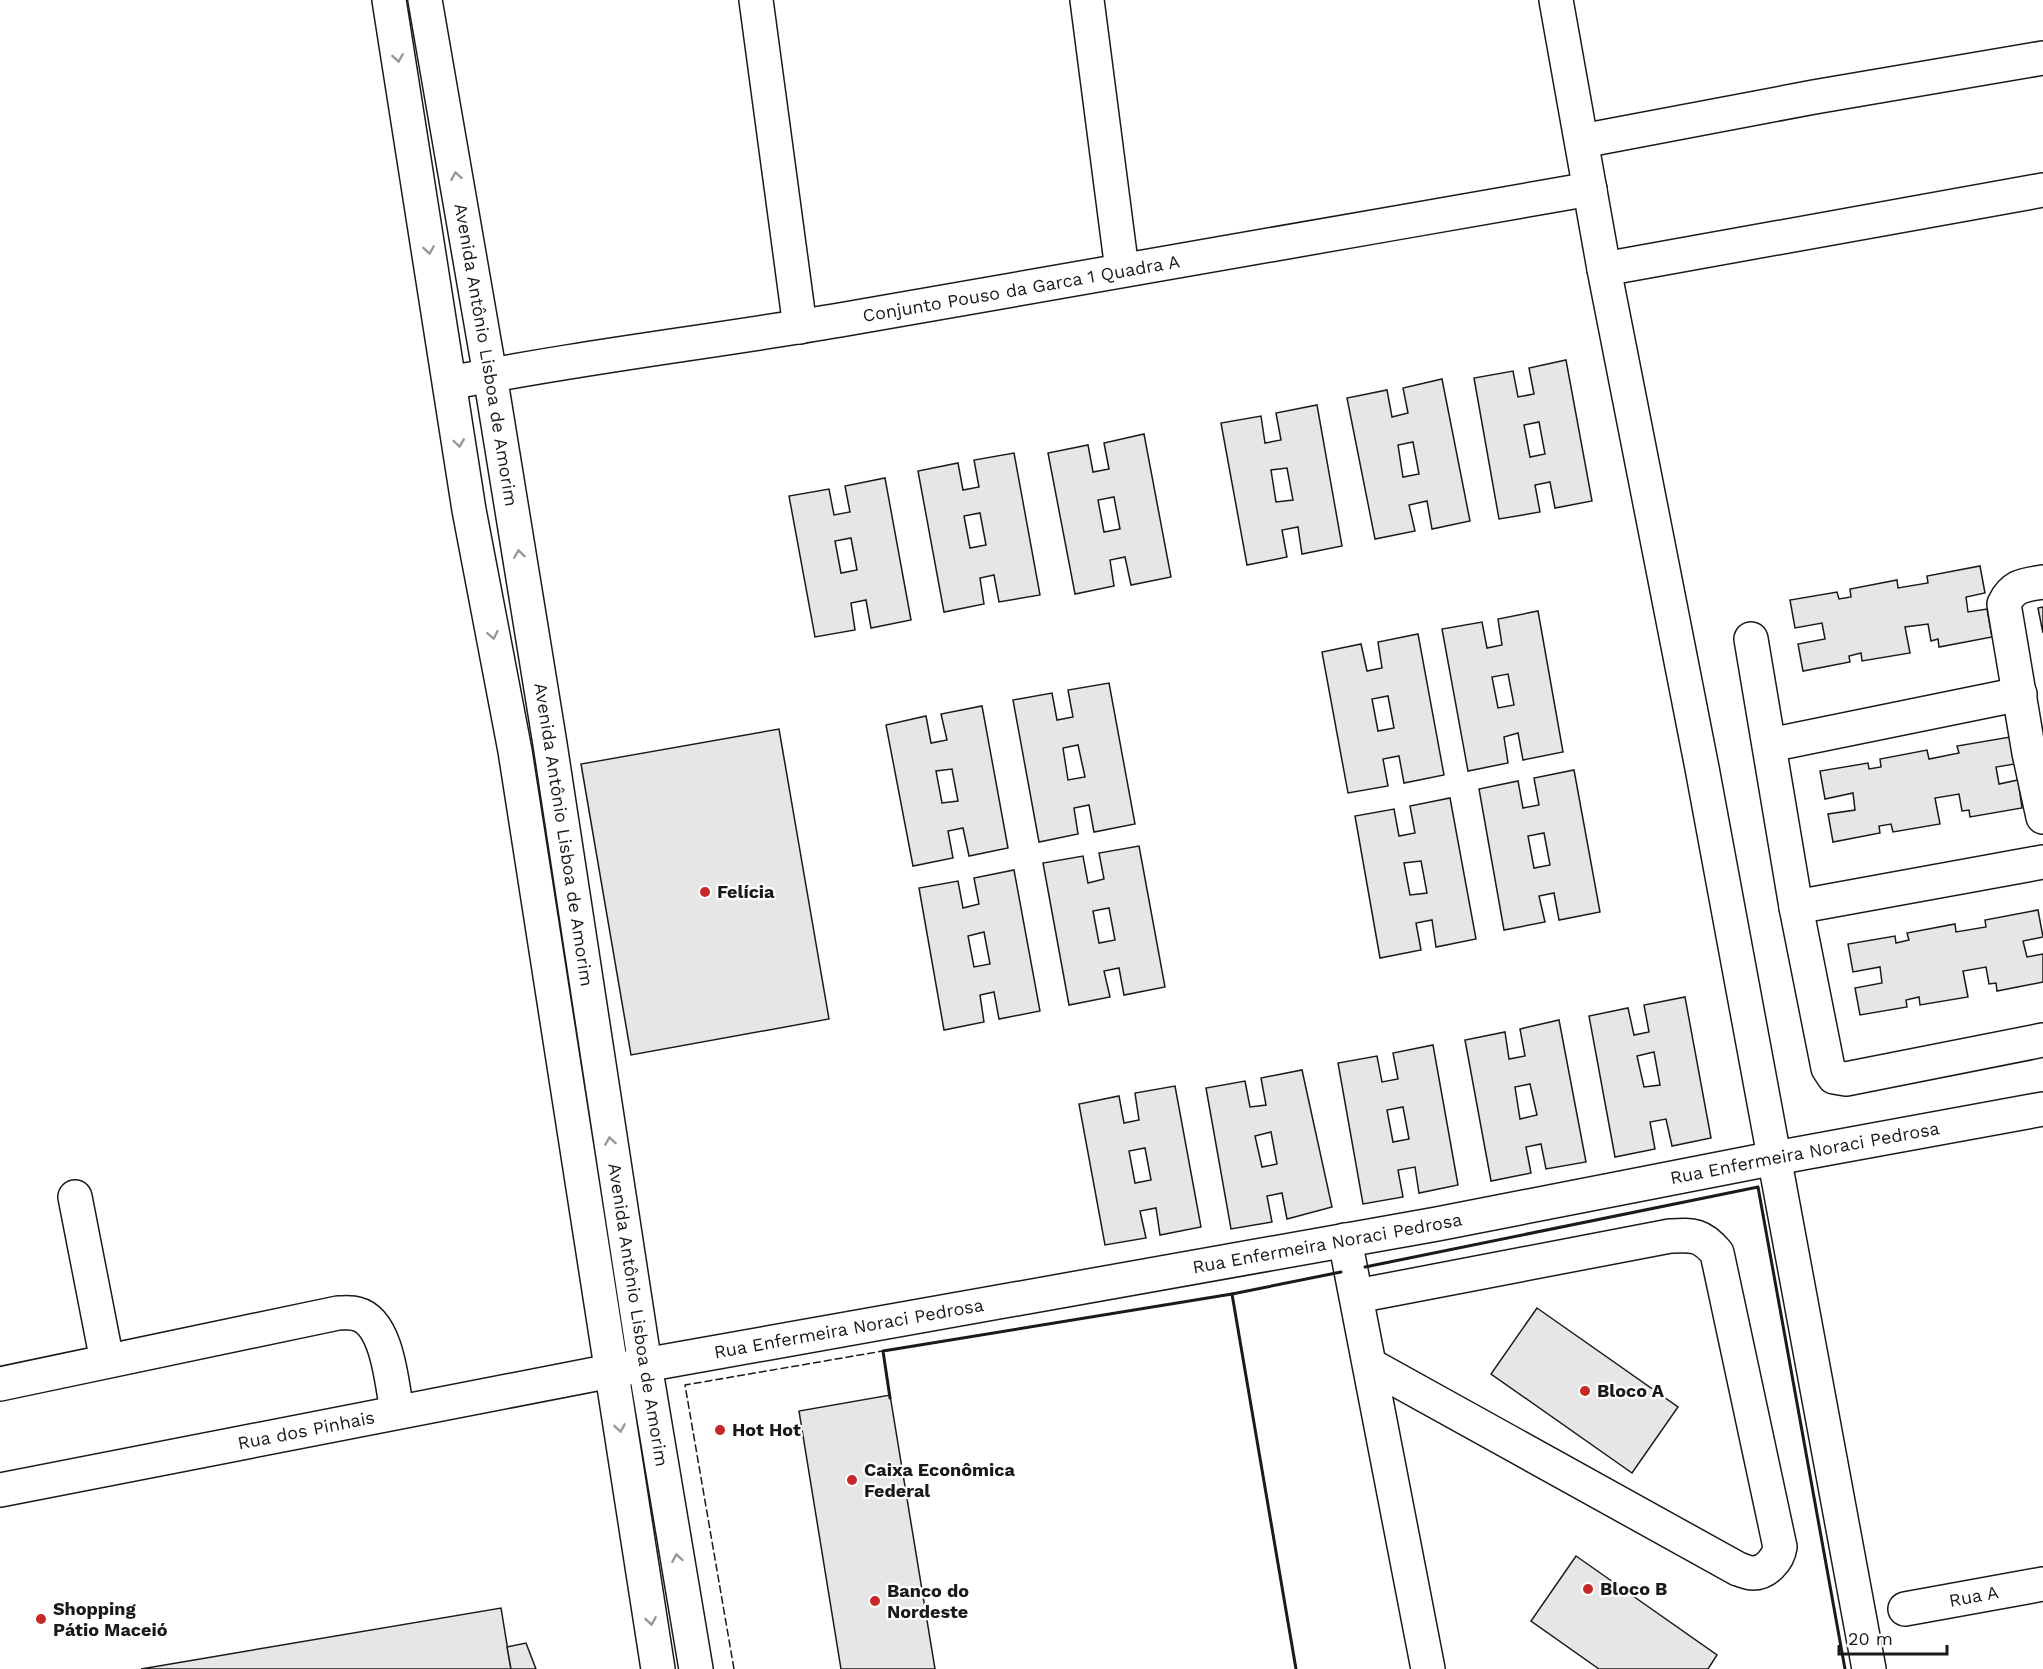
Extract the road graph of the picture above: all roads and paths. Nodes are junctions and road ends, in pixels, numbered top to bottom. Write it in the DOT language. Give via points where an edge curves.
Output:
graph roads {
  1 [pos="389,0"];
  2 [pos="425,0"];
  3 [pos="756,0"];
  4 [pos="1087,0"];
  5 [pos="1556,0"];
  6 [pos="2043,58"];
  7 [pos="1582,141"];
  8 [pos="1590,189"];
  9 [pos="2043,190"];
  10 [pos="1604,269"];
  11 [pos="1122,270"];
  12 [pos="800,327"];
  13 [pos="490,375"];
  14 [pos="450,383"];
  15 [pos="2043,582"];
  16 [pos="1751,639"];
  17 [pos="2020,694"];
  18 [pos="550,744"];
  19 [pos="1770,745"];
  20 [pos="515,751"];
  21 [pos="2036,751"];
  22 [pos="2043,817"];
  23 [pos="2043,862"];
  24 [pos="1796,906"];
  25 [pos="2043,1040"];
  26 [pos="2043,1109"];
  27 [pos="1775,1158"];
  28 [pos="75,1197"];
  29 [pos="1345,1240"];
  30 [pos="1357,1296"];
  31 [pos="107,1361"];
  32 [pos="645,1365"];
  33 [pos="1370,1365"];
  34 [pos="611,1371"];
  35 [pos="0,1384"];
  36 [pos="398,1412"];
  37 [pos="0,1490"];
  38 [pos="2043,1584"];
  39 [pos="1905,1609"];
  40 [pos="658,1669"];
  41 [pos="696,1669"];
  42 [pos="1428,1669"];
  43 [pos="1869,1669"];
  1 -- 14 [label="street, Avenida Antônio Lisboa de Amorim, one-way"];
  13 -- 2 [label="street, Avenida Antônio Lisboa de Amorim, one-way"];
  3 -- 12 [label="street"];
  4 -- 11 [label="street"];
  5 -- 7 [label="street"];
  6 -- 7 [label="street"];
  7 -- 8 [label="street"];
  8 -- 10 [label="street"];
  8 -- 11 [label="street, Conjunto Pouso da Garca 1 Quadra A"];
  9 -- 10 [label="street"];
  10 -- 27 [label="street"];
  11 -- 12 [label="street, Conjunto Pouso da Garca 1 Quadra A"];
  12 -- 13 [label="street, Conjunto Pouso da Garca 1 Quadra A"];
  13 -- 14 [label="street, Conjunto Pouso da Garca 1 Quadra A"];
  18 -- 13 [label="street, Avenida Antônio Lisboa de Amorim, one-way"];
  14 -- 20 [label="street, Avenida Antônio Lisboa de Amorim, one-way" via="469,510"];
  15 -- 17 [label="street" via="2022,585 2009,593 2004,604"];
  16 -- 19 [label="street"];
  17 -- 19 [label="street"];
  17 -- 21 [label="street"];
  18 -- 20 [label="street"];
  32 -- 18 [label="street, Avenida Antônio Lisboa de Amorim, one-way"];
  19 -- 24 [label="street"];
  20 -- 34 [label="street, Avenida Antônio Lisboa de Amorim"];
  21 -- 22 [label="street"];
  23 -- 24 [label="street"];
  24 -- 25 [label="street" via="1828,1068 1834,1077 1846,1079"];
  26 -- 27 [label="street, Rua Enfermeira Noraci Pedrosa"];
  27 -- 29 [label="street, Rua Enfermeira Noraci Pedrosa"];
  27 -- 43 [label="street"];
  28 -- 31 [label="street"];
  29 -- 30 [label="street"];
  29 -- 32 [label="street, Rua Enfermeira Noraci Pedrosa"];
  30 -- 33 [label="street"];
  30 -- 33 [label="street" via="1670,1236 1693,1235 1707,1241 1717,1253 1779,1556 1770,1566 1754,1573 1738,1569"];
  31 -- 35 [label="street"];
  31 -- 36 [label="street" via="338,1313 358,1314 374,1324 383,1342"];
  32 -- 34 [label="street, Rua Enfermeira Noraci Pedrosa"];
  41 -- 32 [label="street, Avenida Antônio Lisboa de Amorim, one-way"];
  33 -- 42 [label="street"];
  34 -- 36 [label="street, Rua dos Pinhais"];
  34 -- 40 [label="street, Avenida Antônio Lisboa de Amorim, one-way"];
  36 -- 37 [label="street, Rua dos Pinhais"];
  38 -- 39 [label="street, Rua A"];
}
